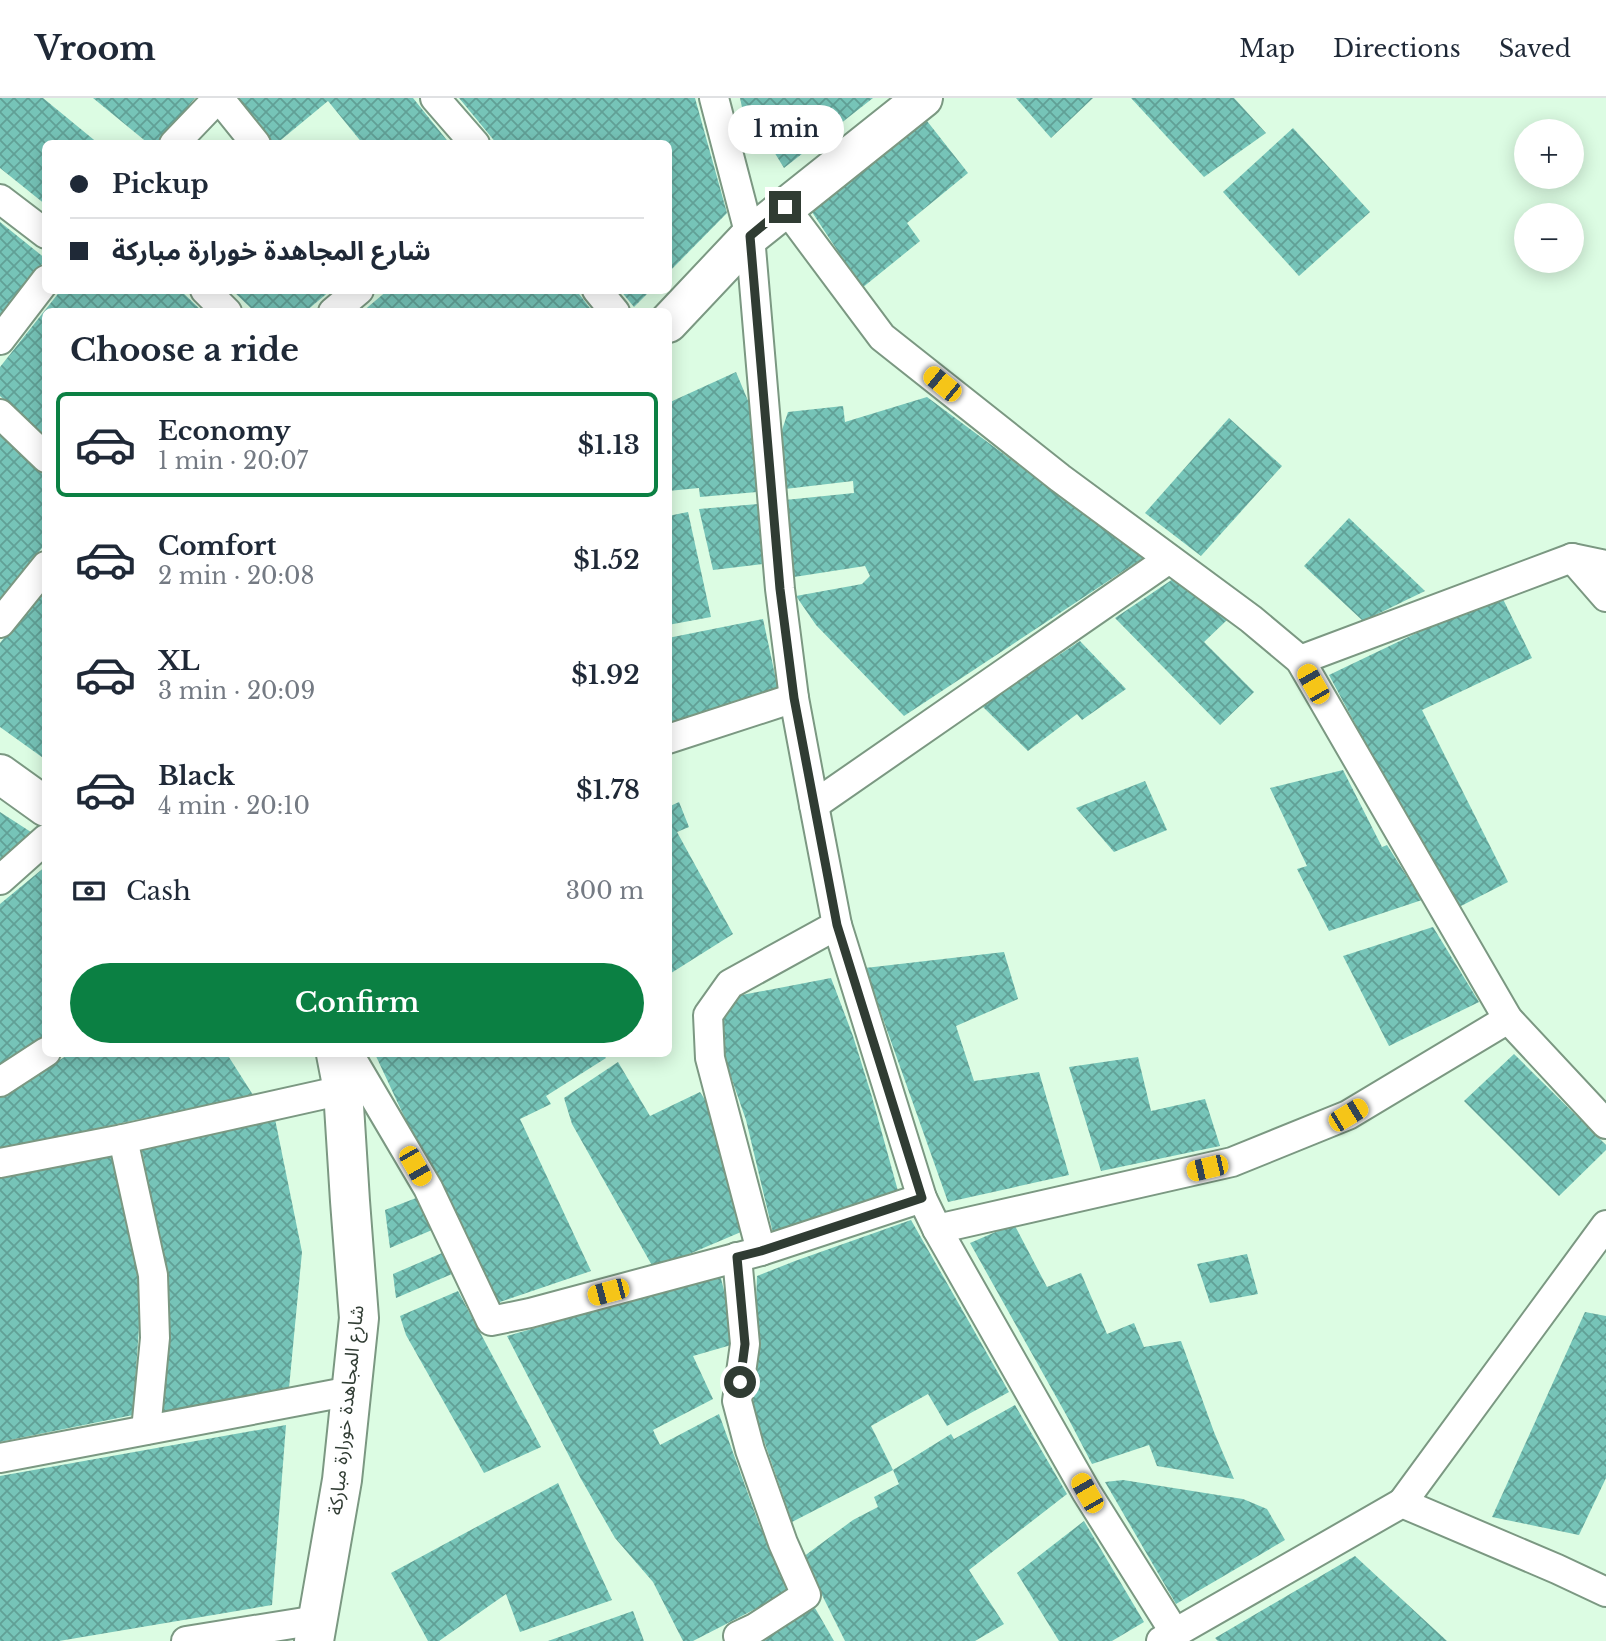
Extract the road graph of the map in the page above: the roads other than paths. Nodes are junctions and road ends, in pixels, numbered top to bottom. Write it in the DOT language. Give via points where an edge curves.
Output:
graph roads {
  1 [pos="219,98"];
  2 [pos="435,98"];
  3 [pos="714,98"];
  4 [pos="923,98"];
  5 [pos="178,140"];
  6 [pos="253,140"];
  7 [pos="472,140"];
  8 [pos="0,198"];
  9 [pos="785,207"];
  10 [pos="42,231"];
  11 [pos="750,236"];
  12 [pos="42,285"];
  13 [pos="209,294"];
  14 [pos="354,294"];
  15 [pos="600,294"];
  16 [pos="223,308"];
  17 [pos="338,308"];
  18 [pos="612,308"];
  19 [pos="672,319"];
  20 [pos="0,340"];
  21 [pos="0,414"];
  22 [pos="42,454"];
  23 [pos="1572,558"];
  24 [pos="1169,559"];
  25 [pos="1606,565"];
  26 [pos="42,571"];
  27 [pos="1606,597"];
  28 [pos="0,623"];
  29 [pos="1300,660"];
  30 [pos="794,698"];
  31 [pos="672,738"];
  32 [pos="0,774"];
  33 [pos="42,804"];
  34 [pos="814,805"];
  35 [pos="42,843"];
  36 [pos="0,880"];
  37 [pos="837,925"];
  38 [pos="1508,1020"];
  39 [pos="42,1055"];
  40 [pos="343,1066"];
  41 [pos="0,1082"];
  42 [pos="1606,1124"];
  43 [pos="123,1139"];
  44 [pos="0,1163"];
  45 [pos="922,1198"];
  46 [pos="1606,1225"];
  47 [pos="937,1229"];
  48 [pos="749,1254"];
  49 [pos="351,1391"];
  50 [pos="146,1430"];
  51 [pos="0,1458"];
  52 [pos="1402,1503"];
  53 [pos="1606,1592"];
  54 [pos="316,1630"];
  55 [pos="1168,1637"];
  56 [pos="736,1639"];
  57 [pos="186,1641"];
  1 -- 5 [label="street"];
  1 -- 6 [label="street"];
  2 -- 7 [label="street"];
  3 -- 11 [label="street"];
  4 -- 9 [label="street"];
  8 -- 10 [label="street"];
  9 -- 11 [label="street"];
  9 -- 24 [label="street" via="883,337"];
  11 -- 19 [label="street"];
  11 -- 30 [label="street" via="780,589"];
  12 -- 20 [label="street"];
  13 -- 16 [label="street"];
  14 -- 17 [label="street"];
  15 -- 18 [label="street"];
  21 -- 22 [label="street"];
  23 -- 25 [label="street"];
  23 -- 27 [label="street"];
  23 -- 29 [label="street"];
  24 -- 29 [label="street"];
  24 -- 34 [label="street"];
  26 -- 28 [label="street"];
  29 -- 38 [label="street"];
  30 -- 31 [label="street"];
  30 -- 34 [label="street"];
  32 -- 33 [label="street"];
  34 -- 37 [label="street"];
  35 -- 36 [label="street"];
  37 -- 45 [label="street"];
  37 -- 48 [label="street" via="730,984 708,1015 710,1058"];
  38 -- 42 [label="street"];
  38 -- 47 [label="street" via="1348,1115 1232,1162"];
  39 -- 41 [label="street"];
  40 -- 43 [label="street"];
  40 -- 48 [label="street" via="428,1188 491,1321"];
  40 -- 49 [label="street, شارع المجاهدة خورارة مباركة" via="359,1318"];
  43 -- 44 [label="street"];
  43 -- 50 [label="street" via="153,1275 155,1338"];
  45 -- 47 [label="street"];
  45 -- 48 [label="street"];
  46 -- 52 [label="street"];
  47 -- 55 [label="street"];
  48 -- 56 [label="street" via="737,1401 783,1543 806,1595"];
  49 -- 50 [label="street"];
  49 -- 54 [label="street, شارع المجاهدة خورارة مباركة" via="342,1480"];
  50 -- 51 [label="street"];
  52 -- 53 [label="street"];
  52 -- 55 [label="street"];
  54 -- 57 [label="street"];
}
